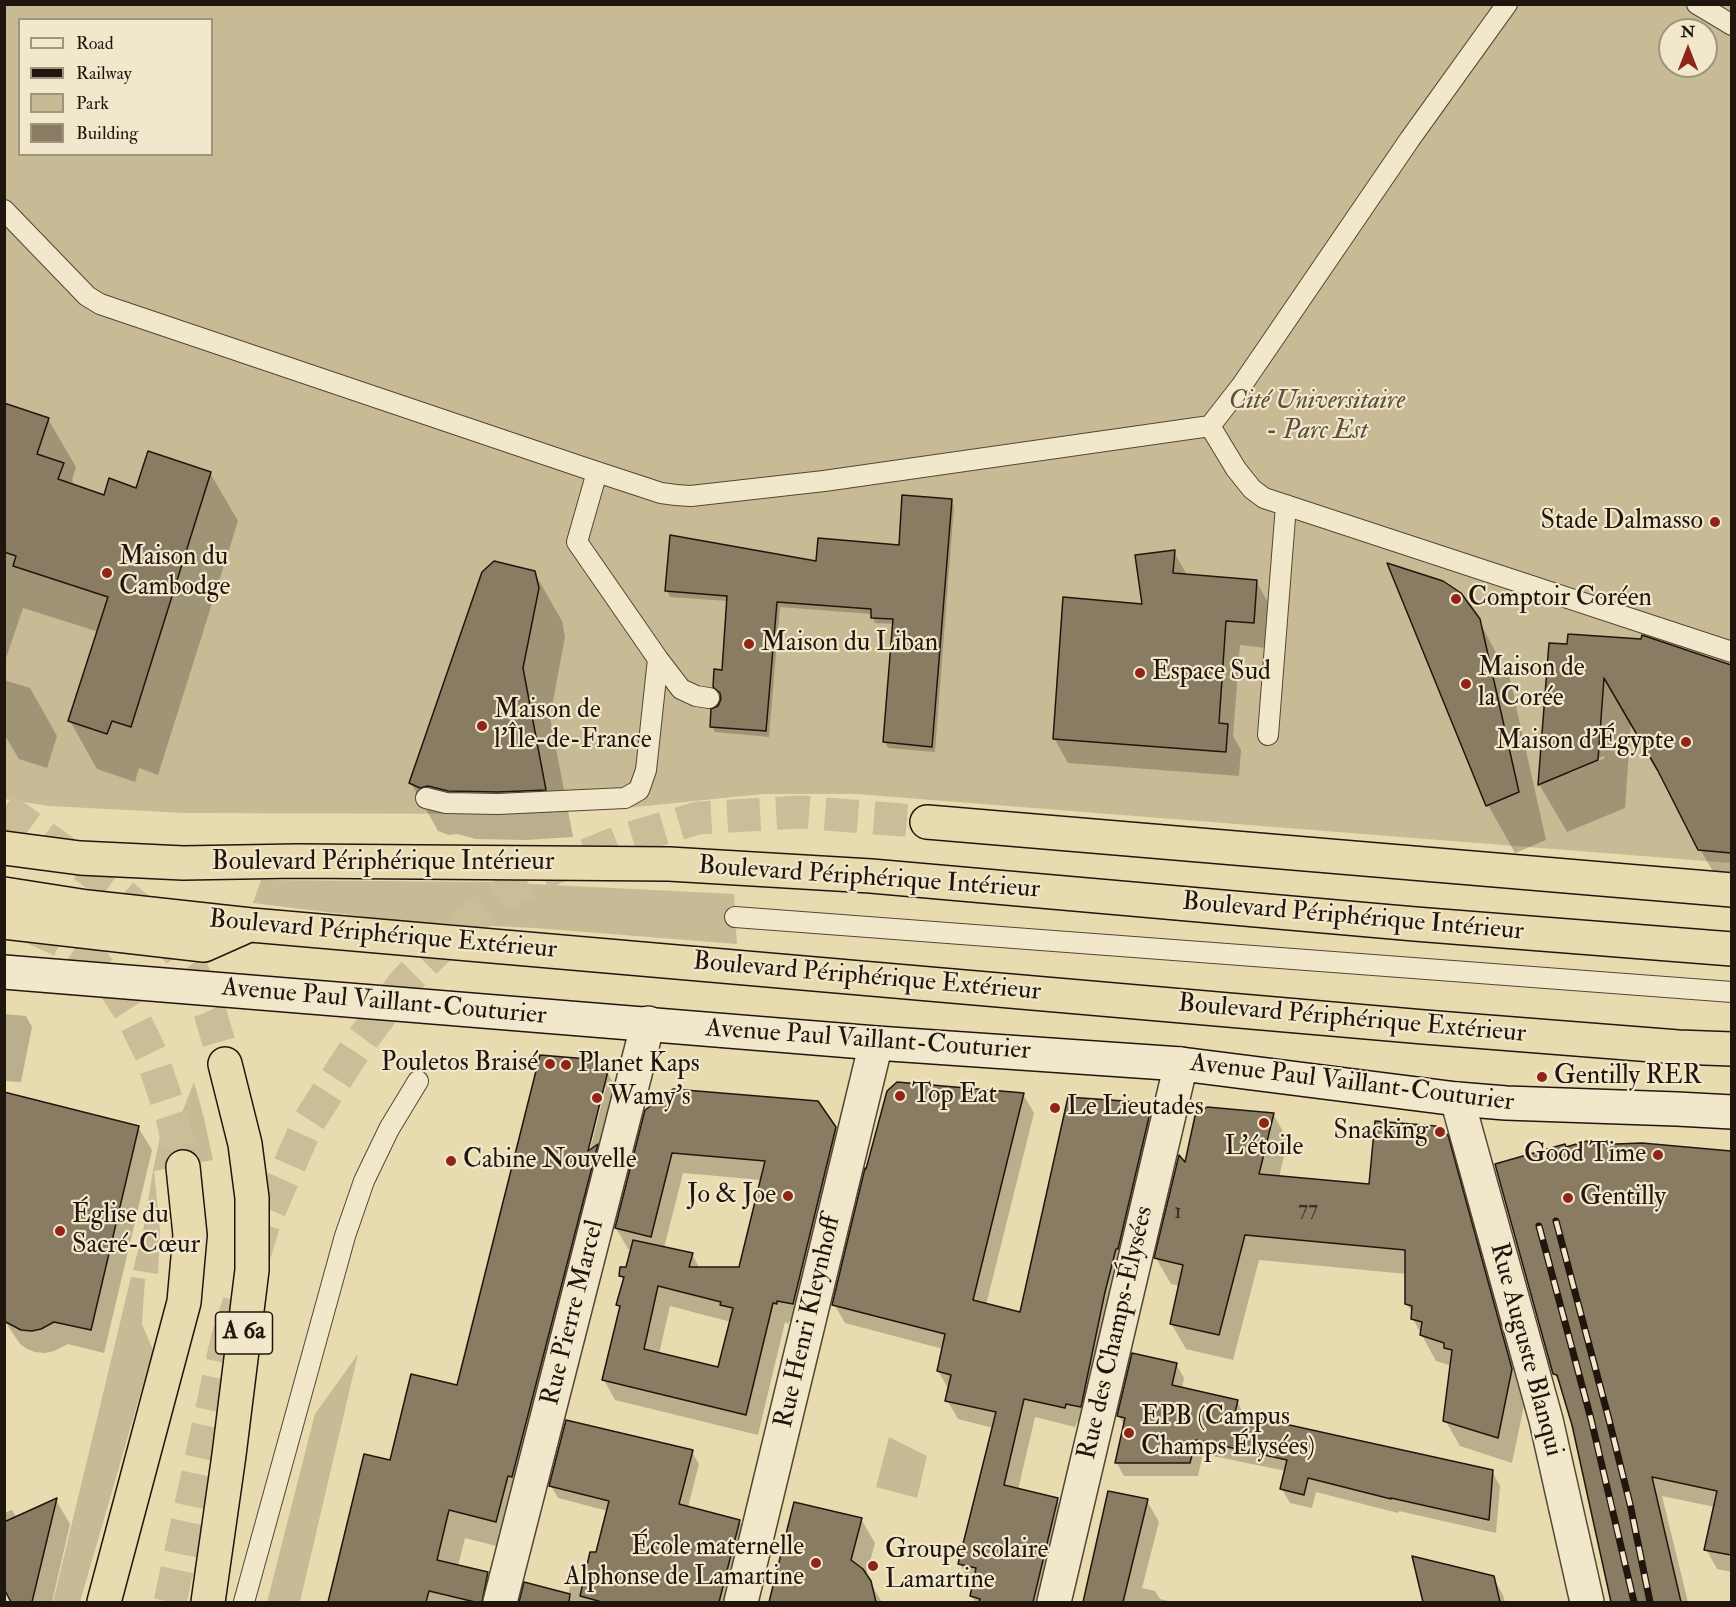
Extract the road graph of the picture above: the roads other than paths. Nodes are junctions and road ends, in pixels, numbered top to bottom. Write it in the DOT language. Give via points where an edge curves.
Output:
graph roads {
  1 [pos="1507,4"];
  2 [pos="1696,4"];
  3 [pos="1731,26"];
  4 [pos="4,210"];
  5 [pos="1210,426"];
  6 [pos="597,472"];
  7 [pos="1286,505"];
  8 [pos="1731,652"];
  9 [pos="658,659"];
  10 [pos="709,698"];
  11 [pos="1268,735"];
  12 [pos="426,798"];
  13 [pos="927,822"];
  14 [pos="4,848"];
  15 [pos="1731,892"];
  16 [pos="4,894"];
  17 [pos="735,917"];
  18 [pos="4,922"];
  19 [pos="251,925"];
  20 [pos="1731,948"];
  21 [pos="4,972"];
  22 [pos="1731,993"];
  23 [pos="648,1023"];
  24 [pos="876,1042"];
  25 [pos="1731,1049"];
  26 [pos="225,1064"];
  27 [pos="1180,1064"];
  28 [pos="418,1082"];
  29 [pos="1457,1099"];
  30 [pos="1731,1112"];
  31 [pos="183,1167"];
  32 [pos="104,1602"];
  33 [pos="208,1602"];
  34 [pos="244,1602"];
  35 [pos="500,1602"];
  36 [pos="741,1602"];
  37 [pos="1054,1602"];
  38 [pos="1587,1602"];
  1 -- 5 [label="lane"];
  2 -- 3 [label="lane"];
  4 -- 6 [label="lane" via="87,296 100,304"];
  5 -- 6 [label="lane" via="691,496 661,493"];
  5 -- 7 [label="lane" via="1252,489 1264,498"];
  6 -- 9 [label="lane" via="577,542"];
  7 -- 8 [label="lane"];
  7 -- 11 [label="lane"];
  9 -- 10 [label="lane" via="681,689"];
  9 -- 12 [label="lane" via="646,770 634,795 498,804 446,803"];
  13 -- 15 [label="highway"];
  14 -- 20 [label="highway, Boulevard Périphérique Intérieur" via="80,858 183,863 669,864 871,876"];
  16 -- 19 [label="highway, Boulevard Périphérique Extérieur"];
  17 -- 22 [label="lane"];
  18 -- 19 [label="highway" via="204,945"];
  19 -- 25 [label="highway, Boulevard Périphérique Extérieur" via="1424,1027"];
  21 -- 23 [label="street, Avenue Paul Vaillant-Couturier"];
  23 -- 24 [label="street, Avenue Paul Vaillant-Couturier"];
  23 -- 35 [label="street, Rue Pierre Marcel"];
  24 -- 27 [label="street, Avenue Paul Vaillant-Couturier"];
  24 -- 36 [label="street, Rue Henri Kleynhoff"];
  26 -- 33 [label="highway, A 6a" via="245,1144 252,1198 252,1270"];
  27 -- 29 [label="street, Avenue Paul Vaillant-Couturier"];
  27 -- 37 [label="street, Rue des Champs-Élysées"];
  28 -- 34 [label="lane" via="364,1181 345,1236"];
  29 -- 30 [label="street, Avenue Paul Vaillant-Couturier"];
  29 -- 38 [label="street, Rue Auguste Blanqui" via="1546,1419"];
  31 -- 32 [label="highway, A 6a" via="190,1235 184,1302"];
}
